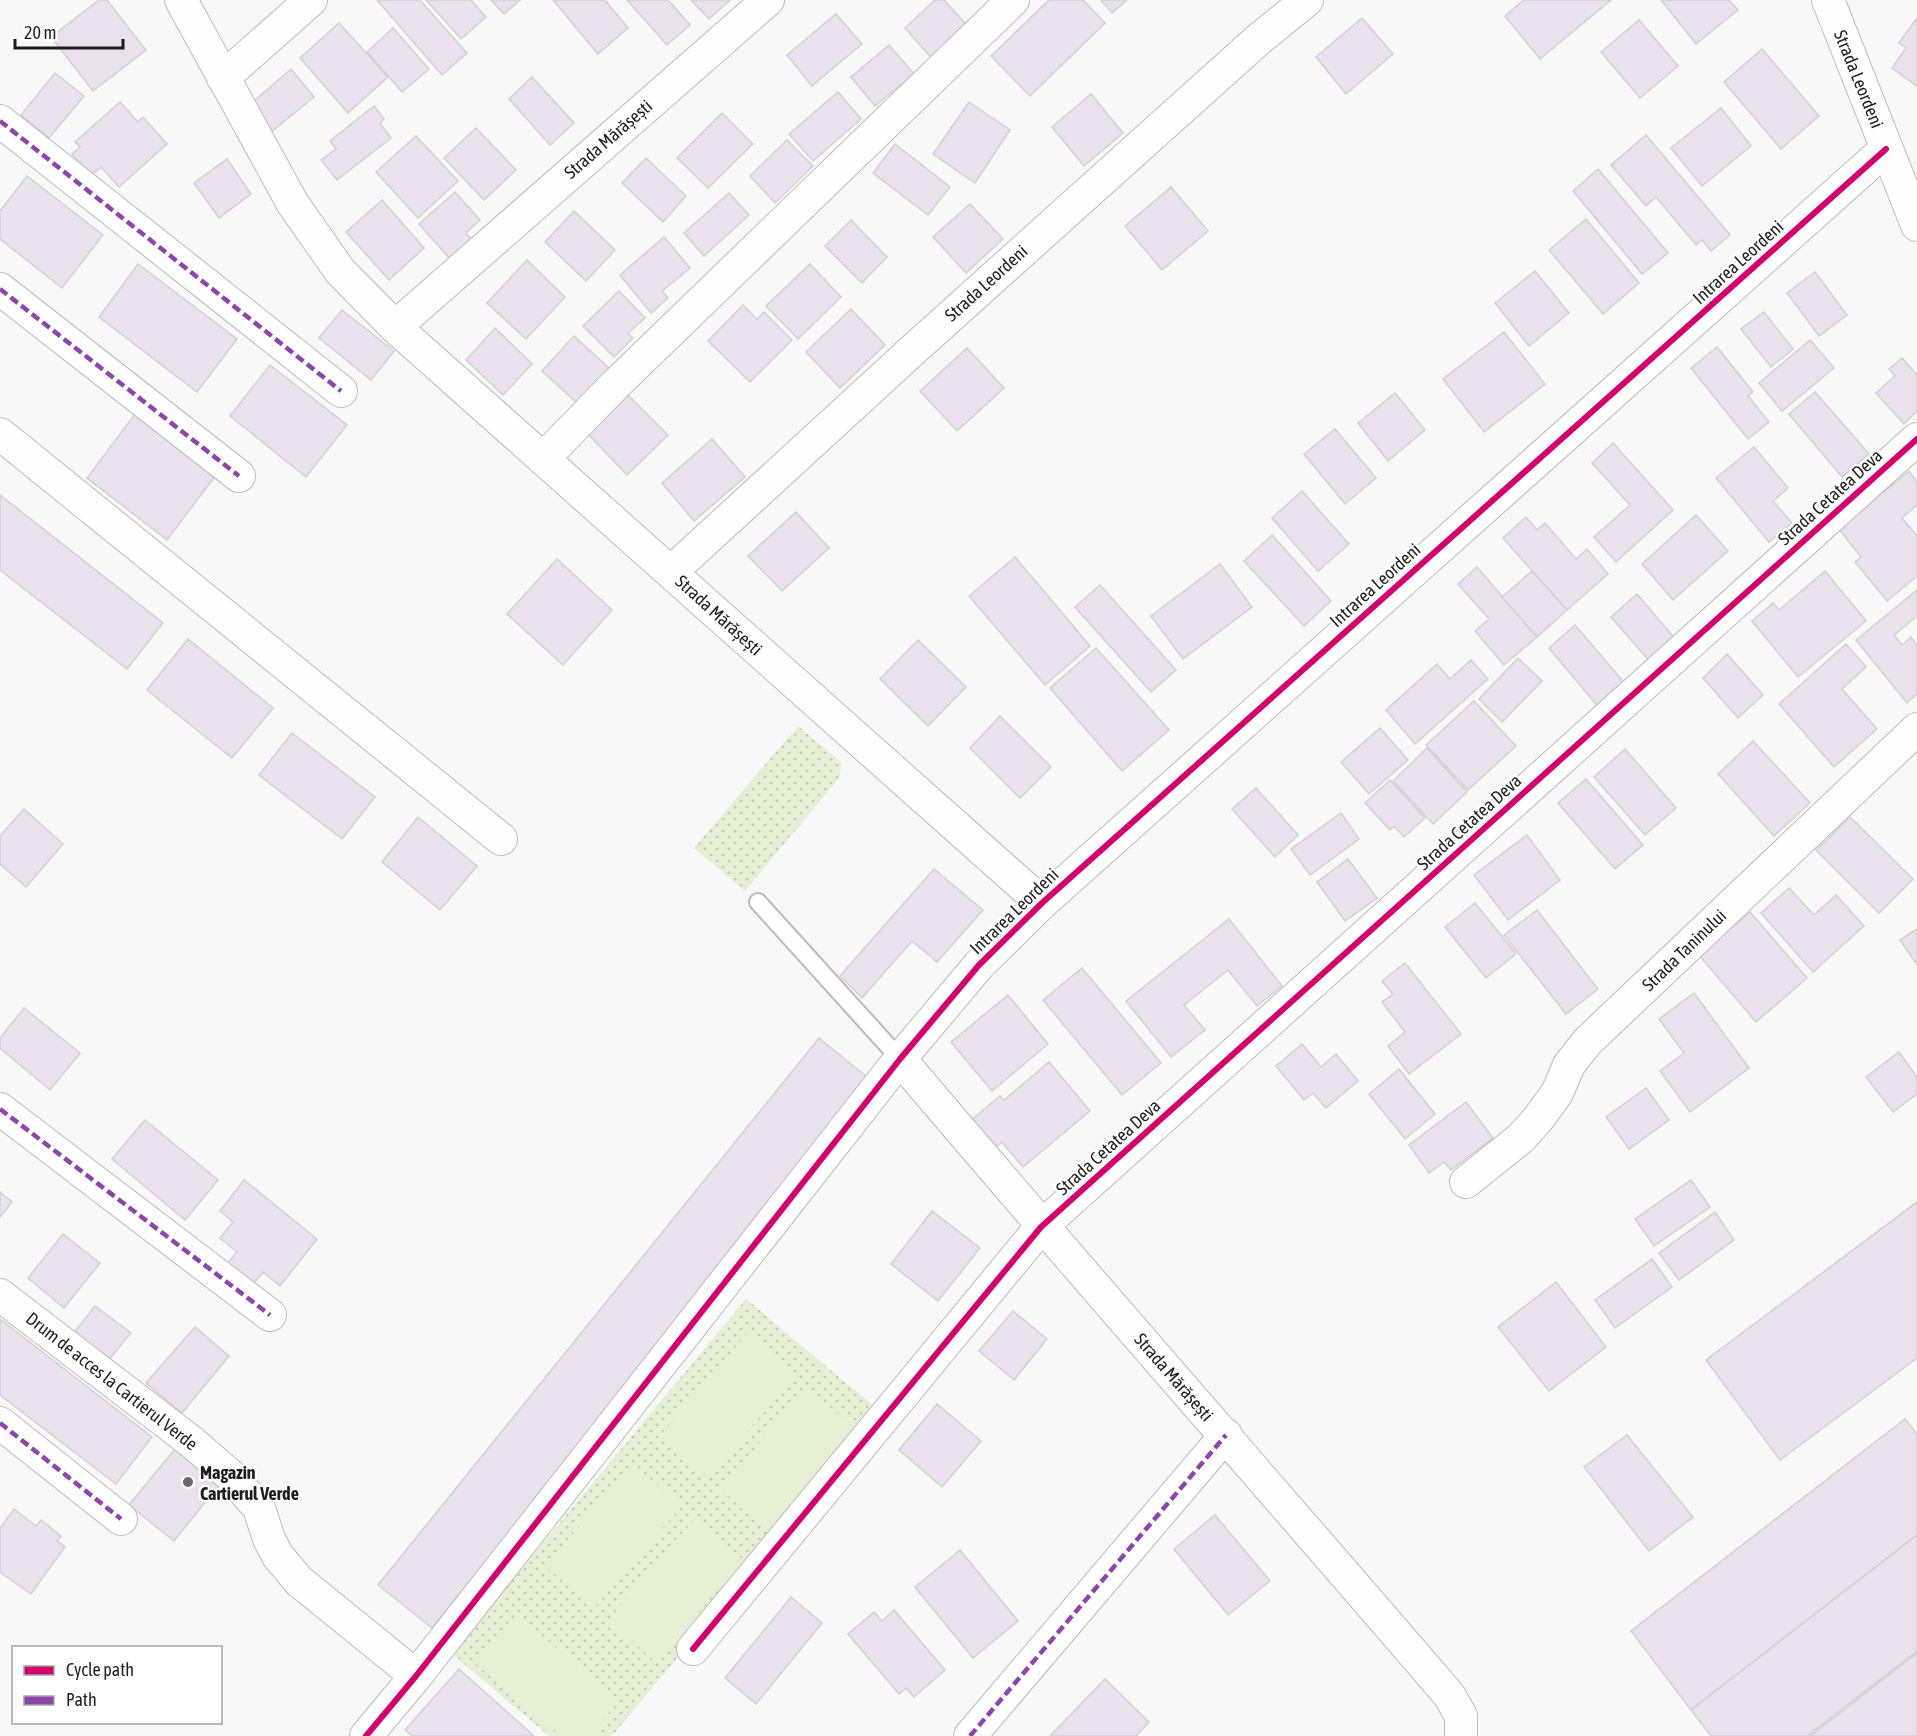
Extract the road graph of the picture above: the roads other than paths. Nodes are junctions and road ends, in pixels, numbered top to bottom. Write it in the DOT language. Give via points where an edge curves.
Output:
graph roads {
  1 [pos="181,0"];
  2 [pos="311,0"];
  3 [pos="768,0"];
  4 [pos="1013,0"];
  5 [pos="1307,0"];
  6 [pos="1828,0"];
  7 [pos="223,78"];
  8 [pos="0,121"];
  9 [pos="1886,149"];
  10 [pos="1917,225"];
  11 [pos="0,289"];
  12 [pos="395,327"];
  13 [pos="341,390"];
  14 [pos="0,434"];
  15 [pos="1917,439"];
  16 [pos="543,459"];
  17 [pos="239,477"];
  18 [pos="671,572"];
  19 [pos="1917,729"];
  20 [pos="501,839"];
  21 [pos="758,902"];
  22 [pos="1042,903"];
  23 [pos="900,1059"];
  24 [pos="0,1110"];
  25 [pos="1466,1182"];
  26 [pos="1041,1227"];
  27 [pos="0,1295"];
  28 [pos="270,1315"];
  29 [pos="0,1423"];
  30 [pos="1226,1435"];
  31 [pos="121,1519"];
  32 [pos="693,1649"];
  33 [pos="416,1676"];
  34 [pos="366,1736"];
  35 [pos="970,1736"];
  36 [pos="1461,1736"];
  1 -- 7 [label="street, Strada Mărășești"];
  2 -- 7 [label="street"];
  3 -- 12 [label="street, Strada Mărășești"];
  4 -- 16 [label="street"];
  5 -- 18 [label="street, Strada Leordeni" via="914,348"];
  6 -- 9 [label="street, Strada Leordeni"];
  7 -- 12 [label="street, Strada Mărășești" via="318,242"];
  8 -- 13 [label="street"];
  9 -- 10 [label="street, Strada Leordeni"];
  9 -- 22 [label="street, Intrarea Leordeni"];
  11 -- 17 [label="street"];
  12 -- 16 [label="street, Strada Mărășești"];
  14 -- 20 [label="street"];
  15 -- 26 [label="street, Strada Cetatea Deva"];
  16 -- 18 [label="street, Strada Mărășești"];
  18 -- 22 [label="street, Strada Mărășești"];
  19 -- 25 [label="street, Strada Taninului" via="1587,1042 1538,1119 1521,1138"];
  21 -- 23 [label="lane"];
  22 -- 23 [label="street, Intrarea Leordeni" via="979,965"];
  23 -- 26 [label="street, Strada Mărășești"];
  23 -- 33 [label="street, Intrarea Leordeni"];
  24 -- 28 [label="street"];
  26 -- 30 [label="street, Strada Mărășești"];
  26 -- 32 [label="street, Strada Cetatea Deva"];
  27 -- 33 [label="street, Drum de acces la Cartierul Verde" via="231,1476 259,1508 278,1556 300,1581"];
  29 -- 31 [label="street"];
  30 -- 35 [label="street"];
  30 -- 36 [label="street, Strada Mărășești" via="1449,1695 1461,1716"];
  33 -- 34 [label="street, Intrarea Leordeni"];
}
